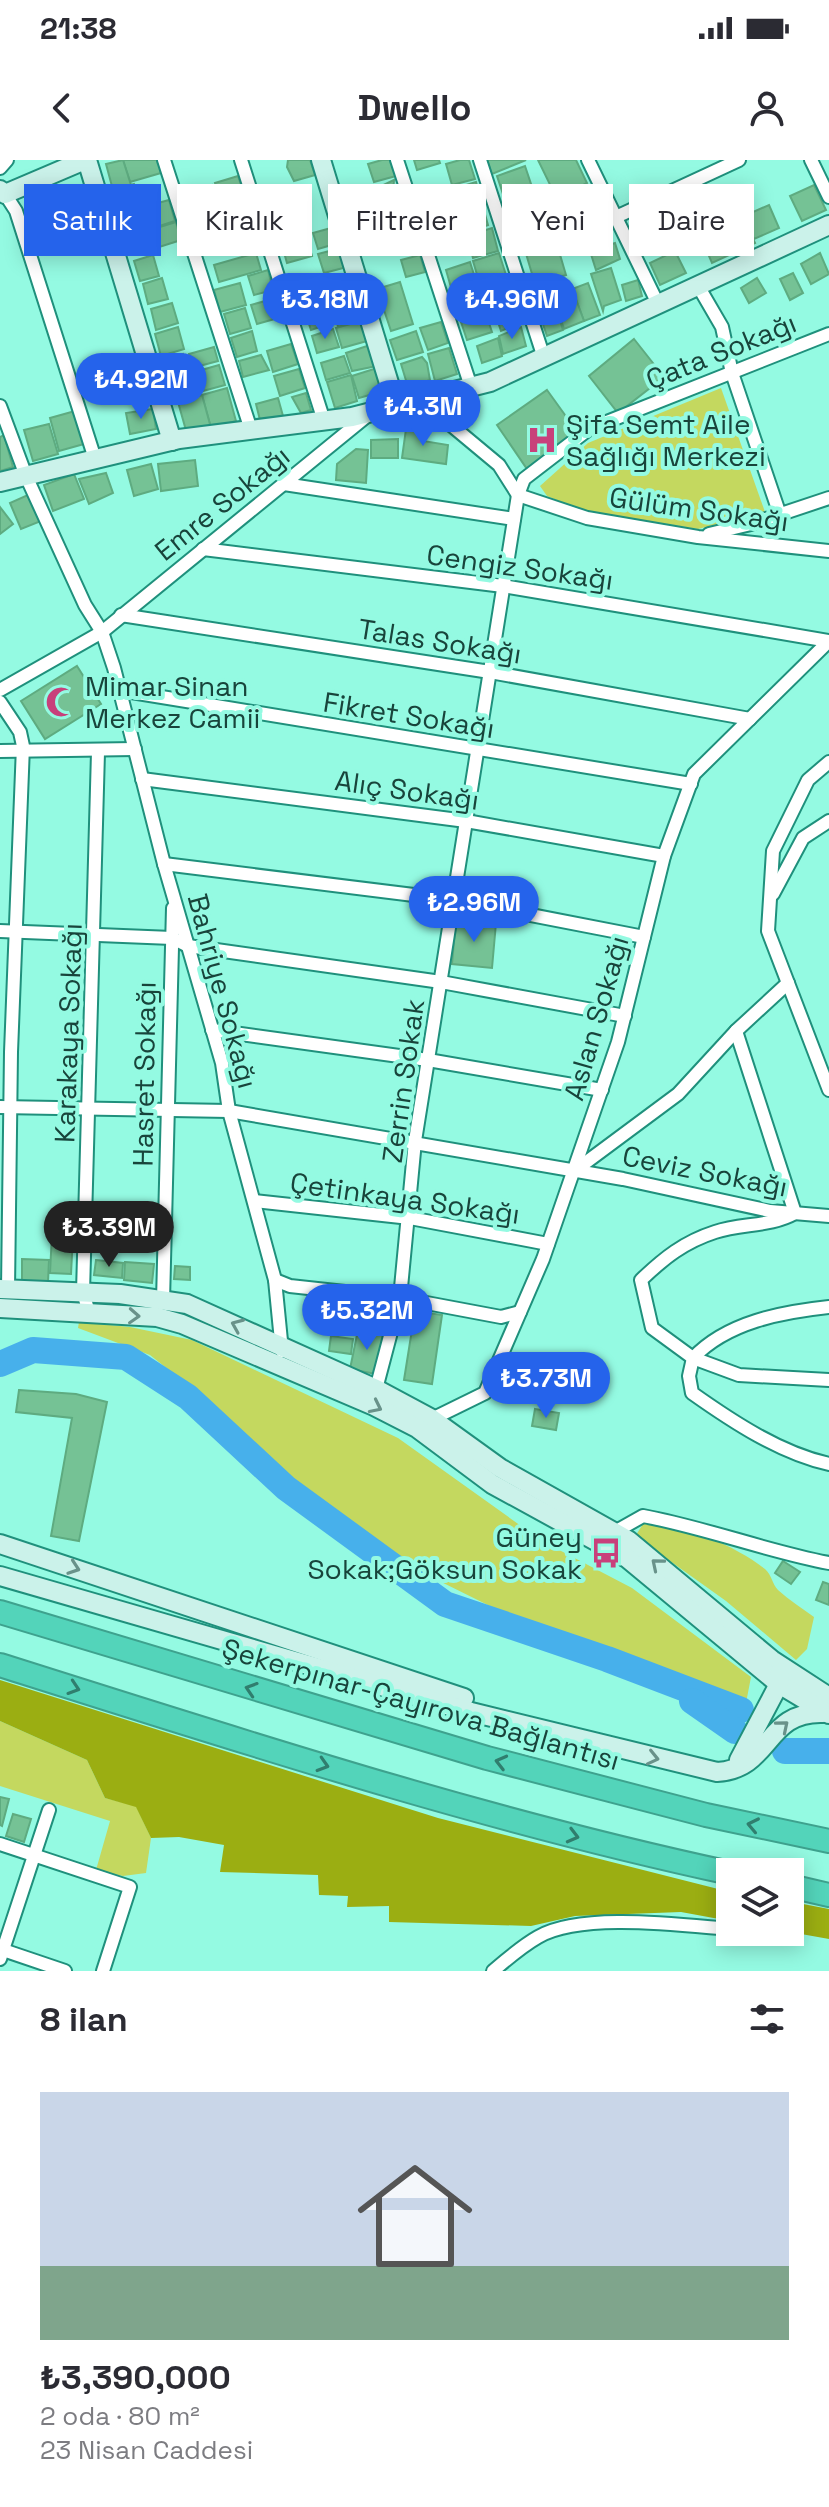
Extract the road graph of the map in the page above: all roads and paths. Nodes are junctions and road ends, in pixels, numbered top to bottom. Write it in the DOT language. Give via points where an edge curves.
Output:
graph roads {
  1 [pos="7,160"];
  2 [pos="86,160"];
  3 [pos="164,160"];
  4 [pos="241,160"];
  5 [pos="321,160"];
  6 [pos="397,160"];
  7 [pos="480,160"];
  8 [pos="588,160"];
  9 [pos="739,160"];
  10 [pos="811,160"];
  11 [pos="0,168"];
  12 [pos="3,192"];
  13 [pos="829,197"];
  14 [pos="616,217"];
  15 [pos="829,225"];
  16 [pos="697,284"];
  17 [pos="659,306"];
  18 [pos="829,334"];
  19 [pos="544,358"];
  20 [pos="732,373"];
  21 [pos="471,387"];
  22 [pos="421,400"];
  23 [pos="0,406"];
  24 [pos="396,406"];
  25 [pos="372,412"];
  26 [pos="324,421"];
  27 [pos="251,430"];
  28 [pos="172,441"];
  29 [pos="95,459"];
  30 [pos="26,476"];
  31 [pos="0,482"];
  32 [pos="284,484"];
  33 [pos="518,495"];
  34 [pos="829,498"];
  35 [pos="779,512"];
  36 [pos="514,519"];
  37 [pos="698,537"];
  38 [pos="203,549"];
  39 [pos="829,551"];
  40 [pos="503,586"];
  41 [pos="121,615"];
  42 [pos="102,632"];
  43 [pos="829,641"];
  44 [pos="490,672"];
  45 [pos="0,690"];
  46 [pos="119,690"];
  47 [pos="0,702"];
  48 [pos="750,719"];
  49 [pos="135,749"];
  50 [pos="477,750"];
  51 [pos="0,751"];
  52 [pos="23,751"];
  53 [pos="98,752"];
  54 [pos="829,762"];
  55 [pos="142,779"];
  56 [pos="691,784"];
  57 [pos="466,821"];
  58 [pos="829,821"];
  59 [pos="664,856"];
  60 [pos="164,864"];
  61 [pos="173,896"];
  62 [pos="454,900"];
  63 [pos="770,900"];
  64 [pos="0,931"];
  65 [pos="15,932"];
  66 [pos="95,935"];
  67 [pos="644,937"];
  68 [pos="172,938"];
  69 [pos="188,946"];
  70 [pos="441,982"];
  71 [pos="788,983"];
  72 [pos="625,1016"];
  73 [pos="212,1030"];
  74 [pos="736,1031"];
  75 [pos="428,1060"];
  76 [pos="602,1090"];
  77 [pos="829,1090"];
  78 [pos="5,1107"];
  79 [pos="90,1109"];
  80 [pos="168,1110"];
  81 [pos="229,1111"];
  82 [pos="415,1141"];
  83 [pos="573,1172"];
  84 [pos="254,1201"];
  85 [pos="795,1213"];
  86 [pos="829,1216"];
  87 [pos="410,1218"];
  88 [pos="548,1244"];
  89 [pos="275,1280"];
  90 [pos="4,1289"];
  91 [pos="83,1292"];
  92 [pos="400,1298"];
  93 [pos="163,1301"];
  94 [pos="829,1307"];
  95 [pos="0,1308"];
  96 [pos="520,1312"];
  97 [pos="89,1313"];
  98 [pos="283,1345"];
  99 [pos="693,1358"];
  100 [pos="280,1366"];
  101 [pos="829,1380"];
  102 [pos="376,1389"];
  103 [pos="432,1419"];
  104 [pos="829,1464"];
  105 [pos="608,1538"];
  106 [pos="0,1544"];
  107 [pos="829,1563"];
  108 [pos="0,1576"];
  109 [pos="0,1612"];
  110 [pos="772,1660"];
  111 [pos="0,1665"];
  112 [pos="779,1684"];
  113 [pos="828,1708"];
  114 [pos="621,1751"];
  115 [pos="698,1768"];
  116 [pos="49,1810"];
  117 [pos="829,1841"];
  118 [pos="0,1844"];
  119 [pos="35,1855"];
  120 [pos="716,1870"];
  121 [pos="804,1889"];
  122 [pos="829,1895"];
  123 [pos="716,1928"];
  124 [pos="1,1953"];
  125 [pos="65,1971"];
  126 [pos="103,1971"];
  127 [pos="493,1971"];
  1 -- 11 [label="street"];
  2 -- 12 [label="street"];
  2 -- 28 [label="street"];
  3 -- 27 [label="street"];
  4 -- 26 [label="street"];
  5 -- 24 [label="street"];
  6 -- 21 [label="street"];
  7 -- 19 [label="street"];
  8 -- 14 [label="street"];
  9 -- 14 [label="street"];
  10 -- 13 [label="street"];
  12 -- 29 [label="street" via="16,211"];
  14 -- 17 [label="street"];
  15 -- 16 [label="street"];
  16 -- 17 [label="street"];
  16 -- 20 [label="street" via="722,327"];
  17 -- 19 [label="street"];
  18 -- 20 [label="street, Çata Sokağı"];
  19 -- 21 [label="street"];
  20 -- 33 [label="street, Çata Sokağı" via="589,429 524,479"];
  20 -- 35 [label="street"];
  21 -- 22 [label="street"];
  22 -- 24 [label="street"];
  22 -- 33 [label="street" via="499,465"];
  23 -- 30 [label="street, Bahriye Sokağı"];
  24 -- 25 [label="street"];
  25 -- 26 [label="street"];
  25 -- 32 [label="street, Emre Sokağı"];
  26 -- 27 [label="street"];
  27 -- 28 [label="street"];
  28 -- 29 [label="street"];
  29 -- 30 [label="street"];
  30 -- 31 [label="street"];
  30 -- 42 [label="street, Bahriye Sokağı"];
  32 -- 36 [label="street"];
  32 -- 38 [label="street, Emre Sokağı"];
  33 -- 36 [label="street, Zerrin Sokak"];
  33 -- 37 [label="street, Gülüm Sokağı" via="587,518"];
  34 -- 35 [label="street"];
  35 -- 37 [label="street"];
  36 -- 40 [label="street, Zerrin Sokak"];
  37 -- 39 [label="street, Gülüm Sokağı"];
  38 -- 40 [label="street, Cengiz Sokağı"];
  38 -- 41 [label="street, Emre Sokağı"];
  40 -- 43 [label="street, Cengiz Sokağı"];
  40 -- 44 [label="street, Zerrin Sokak"];
  41 -- 42 [label="street, Emre Sokağı"];
  41 -- 44 [label="street, Talas Sokağı"];
  42 -- 45 [label="street, Emre Sokağı"];
  42 -- 46 [label="street, Bahriye Sokağı"];
  43 -- 48 [label="street, Aslan Sokağı"];
  44 -- 48 [label="street, Talas Sokağı"];
  44 -- 50 [label="street, Zerrin Sokak"];
  46 -- 49 [label="street, Bahriye Sokağı"];
  46 -- 50 [label="street, Fikret Sokağı"];
  47 -- 52 [label="street" via="20,732"];
  48 -- 56 [label="street, Aslan Sokağı" via="694,774"];
  49 -- 53 [label="street"];
  49 -- 55 [label="street, Bahriye Sokağı"];
  50 -- 56 [label="street, Fikret Sokağı"];
  50 -- 57 [label="street, Zerrin Sokak"];
  51 -- 52 [label="street"];
  52 -- 53 [label="street"];
  52 -- 65 [label="street"];
  53 -- 66 [label="street, Karakaya Sokağı"];
  54 -- 63 [label="street" via="808,780 773,851"];
  55 -- 57 [label="street, Alıç Sokağı"];
  55 -- 60 [label="street, Bahriye Sokağı"];
  56 -- 59 [label="street, Aslan Sokağı"];
  57 -- 59 [label="street, Alıç Sokağı"];
  57 -- 62 [label="street, Zerrin Sokak"];
  58 -- 63 [label="street" via="803,838"];
  59 -- 67 [label="street, Aslan Sokağı"];
  60 -- 61 [label="street, Bahriye Sokağı"];
  60 -- 62 [label="street"];
  61 -- 68 [label="street, Hasret Sokağı"];
  61 -- 69 [label="street, Bahriye Sokağı"];
  62 -- 67 [label="street"];
  62 -- 70 [label="street, Zerrin Sokak"];
  63 -- 71 [label="street" via="768,931"];
  64 -- 65 [label="street"];
  65 -- 66 [label="street"];
  65 -- 78 [label="street"];
  66 -- 68 [label="street"];
  66 -- 79 [label="street, Karakaya Sokağı"];
  67 -- 72 [label="street, Aslan Sokağı"];
  68 -- 69 [label="street"];
  68 -- 80 [label="street, Hasret Sokağı"];
  69 -- 70 [label="street"];
  69 -- 73 [label="street, Bahriye Sokağı"];
  70 -- 72 [label="street"];
  70 -- 75 [label="street, Zerrin Sokak"];
  71 -- 74 [label="street"];
  71 -- 77 [label="street"];
  72 -- 76 [label="street, Aslan Sokağı"];
  73 -- 75 [label="street"];
  73 -- 81 [label="street, Bahriye Sokağı"];
  74 -- 83 [label="street" via="678,1094"];
  74 -- 85 [label="street"];
  75 -- 76 [label="street"];
  75 -- 82 [label="street, Zerrin Sokak"];
  76 -- 83 [label="street, Aslan Sokağı"];
  78 -- 79 [label="street, Ceviz Sokağı"];
  78 -- 90 [label="street"];
  79 -- 80 [label="street, Ceviz Sokağı"];
  79 -- 91 [label="street, Karakaya Sokağı"];
  80 -- 81 [label="street, Ceviz Sokağı"];
  80 -- 93 [label="street, Hasret Sokağı"];
  81 -- 82 [label="street, Ceviz Sokağı"];
  81 -- 84 [label="street, Bahriye Sokağı"];
  82 -- 83 [label="street, Ceviz Sokağı"];
  82 -- 87 [label="street, Zerrin Sokak"];
  83 -- 85 [label="street, Ceviz Sokağı"];
  83 -- 88 [label="street, Aslan Sokağı"];
  84 -- 87 [label="street, Çetinkaya Sokağı"];
  84 -- 89 [label="street, Bahriye Sokağı"];
  85 -- 86 [label="street, Ceviz Sokağı"];
  85 -- 99 [label="street" via="782,1221 716,1231 673,1250 641,1280 652,1328"];
  87 -- 88 [label="street, Çetinkaya Sokağı"];
  87 -- 92 [label="street, Zerrin Sokak"];
  88 -- 96 [label="street, Aslan Sokağı"];
  89 -- 92 [label="street"];
  89 -- 98 [label="street, Bahriye Sokağı"];
  90 -- 91 [label="street"];
  91 -- 93 [label="street"];
  91 -- 97 [label="street, Karakaya Sokağı"];
  92 -- 96 [label="street" via="501,1317"];
  92 -- 102 [label="street, Zerrin Sokak"];
  98 -- 93 [label="street, one-way" via="187,1304"];
  94 -- 99 [label="street" via="754,1321 708,1342"];
  95 -- 97 [label="street"];
  96 -- 103 [label="street, Aslan Sokağı" via="485,1393"];
  97 -- 100 [label="street, one-way" via="157,1317"];
  98 -- 100 [label="street, Bahriye Sokağı"];
  98 -- 102 [label="street"];
  99 -- 101 [label="street" via="739,1375"];
  99 -- 104 [label="street" via="692,1393 803,1458"];
  100 -- 105 [label="street, one-way" via="417,1428 492,1484"];
  102 -- 103 [label="street"];
  103 -- 105 [label="street"];
  105 -- 107 [label="street" via="643,1516 703,1527"];
  110 -- 105 [label="street, one-way" via="628,1540"];
  105 -- 112 [label="street"];
  106 -- 114 [label="street, one-way"];
  108 -- 114 [label="street"];
  117 -- 109 [label="highway, Şekerpınar-Çayırova Bağlantısı, one-way" via="487,1758"];
  110 -- 112 [label="street" via="780,1672"];
  110 -- 113 [label="street"];
  111 -- 120 [label="highway, one-way" via="423,1795"];
  112 -- 113 [label="street"];
  112 -- 115 [label="street" via="745,1753 730,1765"];
  115 -- 113 [label="street, one-way" via="736,1771 792,1718"];
  114 -- 115 [label="street, one-way"];
  116 -- 119 [label="street"];
  118 -- 119 [label="street"];
  119 -- 124 [label="street"];
  119 -- 126 [label="street" via="130,1887"];
  121 -- 122 [label="highway"];
  123 -- 127 [label="street" via="642,1922 572,1926 540,1935"];
  124 -- 125 [label="street"];
}
